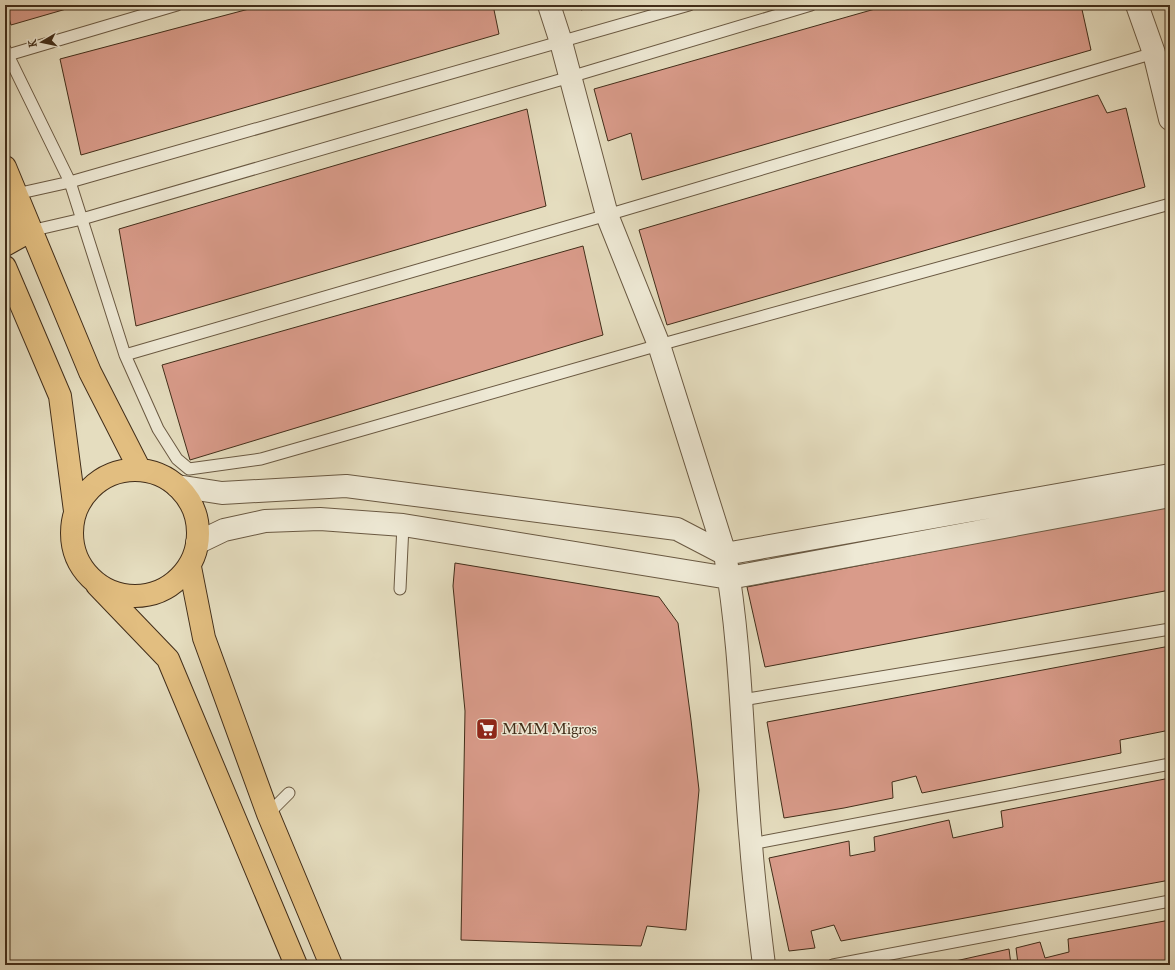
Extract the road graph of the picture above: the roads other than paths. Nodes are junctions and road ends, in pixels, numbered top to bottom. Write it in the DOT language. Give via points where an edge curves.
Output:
graph roads {
  1 [pos="177,5"];
  2 [pos="549,5"];
  3 [pos="689,5"];
  4 [pos="811,5"];
  5 [pos="1137,5"];
  6 [pos="561,42"];
  7 [pos="1162,51"];
  8 [pos="6,52"];
  9 [pos="570,77"];
  10 [pos="1170,120"];
  11 [pos="5,167"];
  12 [pos="70,182"];
  13 [pos="16,194"];
  14 [pos="1170,204"];
  15 [pos="608,215"];
  16 [pos="5,217"];
  17 [pos="82,219"];
  18 [pos="30,232"];
  19 [pos="5,245"];
  20 [pos="5,267"];
  21 [pos="658,345"];
  22 [pos="125,355"];
  23 [pos="140,470"];
  24 [pos="1170,475"];
  25 [pos="177,486"];
  26 [pos="406,494"];
  27 [pos="1170,496"];
  28 [pos="75,511"];
  29 [pos="403,525"];
  30 [pos="197,544"];
  31 [pos="725,554"];
  32 [pos="190,567"];
  33 [pos="729,578"];
  34 [pos="97,585"];
  35 [pos="400,589"];
  36 [pos="1170,629"];
  37 [pos="742,700"];
  38 [pos="1170,764"];
  39 [pos="289,793"];
  40 [pos="268,814"];
  41 [pos="751,844"];
  42 [pos="1170,901"];
  43 [pos="296,965"];
  44 [pos="331,965"];
  45 [pos="764,965"];
  46 [pos="833,965"];
  1 -- 8 [label="lane"];
  2 -- 6 [label="street"];
  3 -- 6 [label="lane"];
  4 -- 9 [label="lane"];
  5 -- 7 [label="street"];
  6 -- 9 [label="street"];
  6 -- 12 [label="lane"];
  7 -- 10 [label="street"];
  7 -- 15 [label="lane"];
  8 -- 12 [label="lane"];
  9 -- 15 [label="street"];
  9 -- 17 [label="lane"];
  11 -- 13 [label="main road"];
  12 -- 13 [label="lane"];
  12 -- 17 [label="lane"];
  13 -- 18 [label="main road"];
  14 -- 21 [label="lane"];
  15 -- 21 [label="street"];
  15 -- 22 [label="lane"];
  16 -- 18 [label="main road" via="18,228"];
  17 -- 18 [label="lane"];
  17 -- 22 [label="lane"];
  18 -- 19 [label="main road"];
  18 -- 23 [label="main road" via="90,372"];
  20 -- 28 [label="main road" via="60,396"];
  21 -- 22 [label="lane" via="260,459 189,469 177,459 158,429"];
  21 -- 31 [label="street"];
  23 -- 25 [label="main road" via="160,475"];
  23 -- 28 [label="main road" via="120,472 101,479 86,493"];
  24 -- 31 [label="street"];
  25 -- 26 [label="street" via="222,493 346,486"];
  25 -- 30 [label="main road" via="190,503 197,522"];
  26 -- 29 [label="street"];
  26 -- 31 [label="street" via="677,529"];
  27 -- 33 [label="street"];
  28 -- 34 [label="main road" via="71,531 74,551 82,570"];
  29 -- 30 [label="street" via="320,519 265,521 224,530"];
  29 -- 33 [label="street"];
  29 -- 35 [label="lane"];
  30 -- 32 [label="main road"];
  31 -- 33 [label="street"];
  32 -- 34 [label="main road" via="177,581 159,592 138,597 117,595"];
  32 -- 40 [label="main road" via="204,638"];
  33 -- 37 [label="street"];
  34 -- 43 [label="main road" via="168,659"];
  36 -- 37 [label="lane"];
  37 -- 41 [label="street"];
  38 -- 41 [label="lane"];
  39 -- 40 [label="lane"];
  40 -- 44 [label="main road"];
  41 -- 45 [label="street"];
  42 -- 46 [label="lane"];
}
